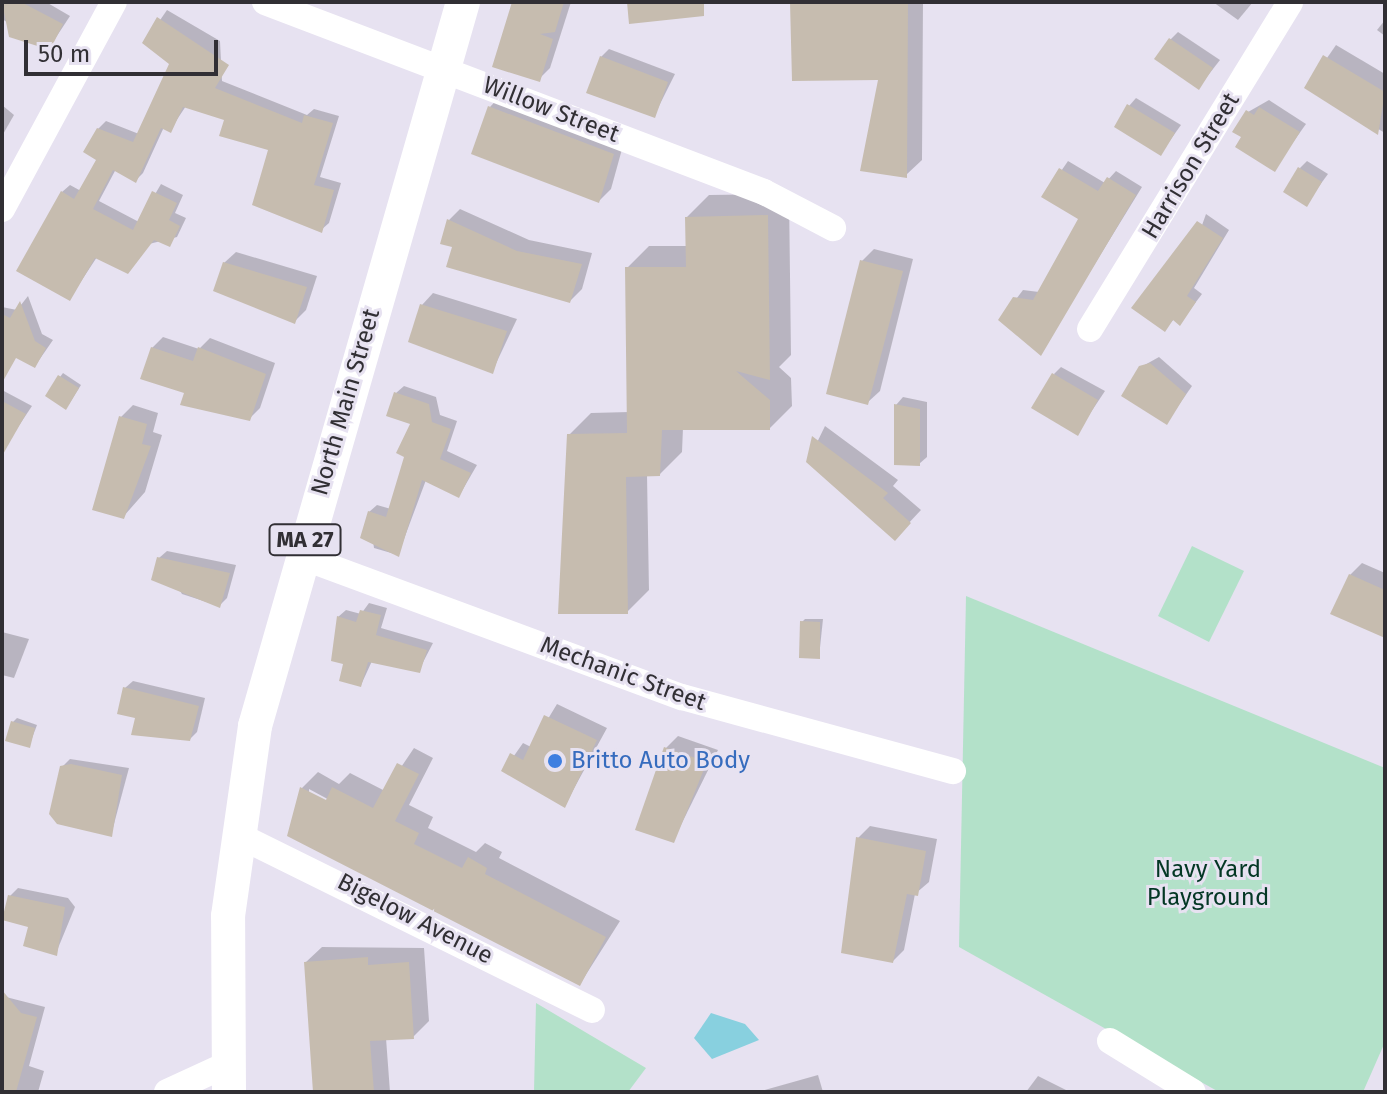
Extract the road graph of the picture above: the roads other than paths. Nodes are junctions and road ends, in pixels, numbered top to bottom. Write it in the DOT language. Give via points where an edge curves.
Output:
graph roads {
  1 [pos="114,2"];
  2 [pos="265,2"];
  3 [pos="463,2"];
  4 [pos="1290,2"];
  5 [pos="444,68"];
  6 [pos="2,209"];
  7 [pos="833,228"];
  8 [pos="1090,329"];
  9 [pos="300,556"];
  10 [pos="953,771"];
  11 [pos="236,834"];
  12 [pos="592,1010"];
  13 [pos="1110,1041"];
  14 [pos="228,1078"];
  15 [pos="167,1092"];
  16 [pos="1193,1092"];
  1 -- 6 [label="street"];
  2 -- 5 [label="street, Willow Street"];
  3 -- 5 [label="main road, North Main Street / MA 27"];
  4 -- 8 [label="street, Harrison Street"];
  5 -- 7 [label="street, Willow Street" via="764,192"];
  5 -- 9 [label="main road, North Main Street / MA 27"];
  9 -- 10 [label="street, Mechanic Street" via="682,697"];
  9 -- 11 [label="main road, North Main Street / MA 27" via="264,684"];
  11 -- 12 [label="street, Bigelow Avenue"];
  11 -- 14 [label="main road, North Main Street / MA 27" via="226,952"];
  13 -- 16 [label="street"];
  14 -- 15 [label="street"];
}
